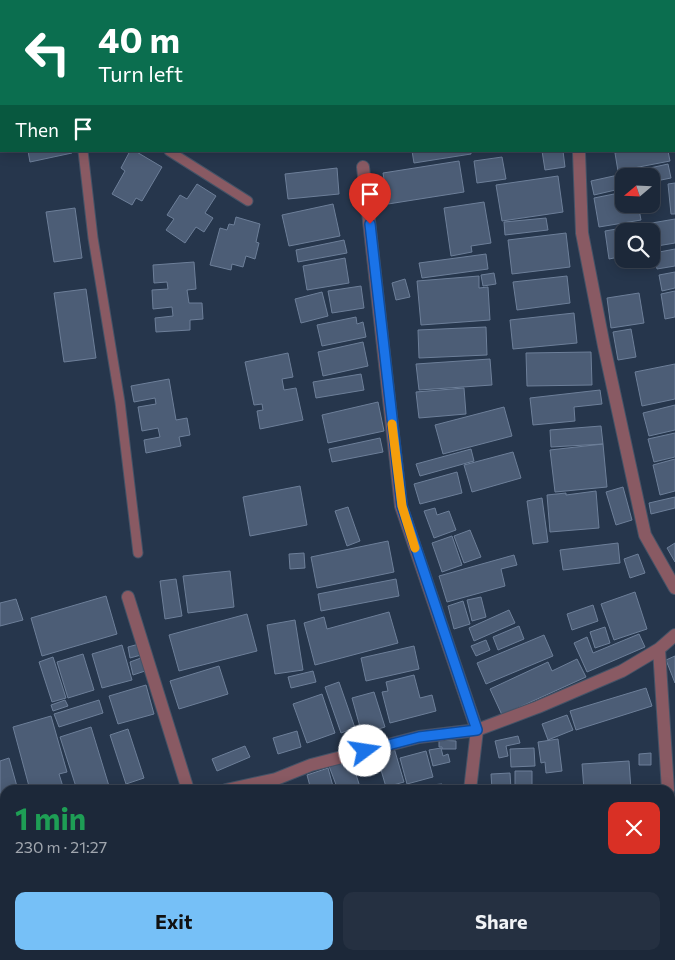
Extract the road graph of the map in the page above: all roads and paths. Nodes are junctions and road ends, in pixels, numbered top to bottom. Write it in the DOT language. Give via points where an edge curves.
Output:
graph roads {
  1 [pos="83,152"];
  2 [pos="170,152"];
  3 [pos="579,153"];
  4 [pos="363,168"];
  5 [pos="248,201"];
  6 [pos="138,553"];
  7 [pos="675,588"];
  8 [pos="128,597"];
  9 [pos="675,635"];
  10 [pos="660,649"];
  11 [pos="477,730"];
  12 [pos="186,785"];
  13 [pos="276,785"];
  14 [pos="471,785"];
  15 [pos="668,785"];
  1 -- 6 [label="lane" via="93,238 120,402"];
  2 -- 5 [label="lane"];
  3 -- 7 [label="street" via="582,233 645,536"];
  4 -- 11 [label="street" via="402,506"];
  8 -- 12 [label="street"];
  9 -- 10 [label="street"];
  10 -- 11 [label="street" via="622,671"];
  10 -- 15 [label="street"];
  11 -- 13 [label="street" via="419,737 311,764"];
  11 -- 14 [label="street"];
}
